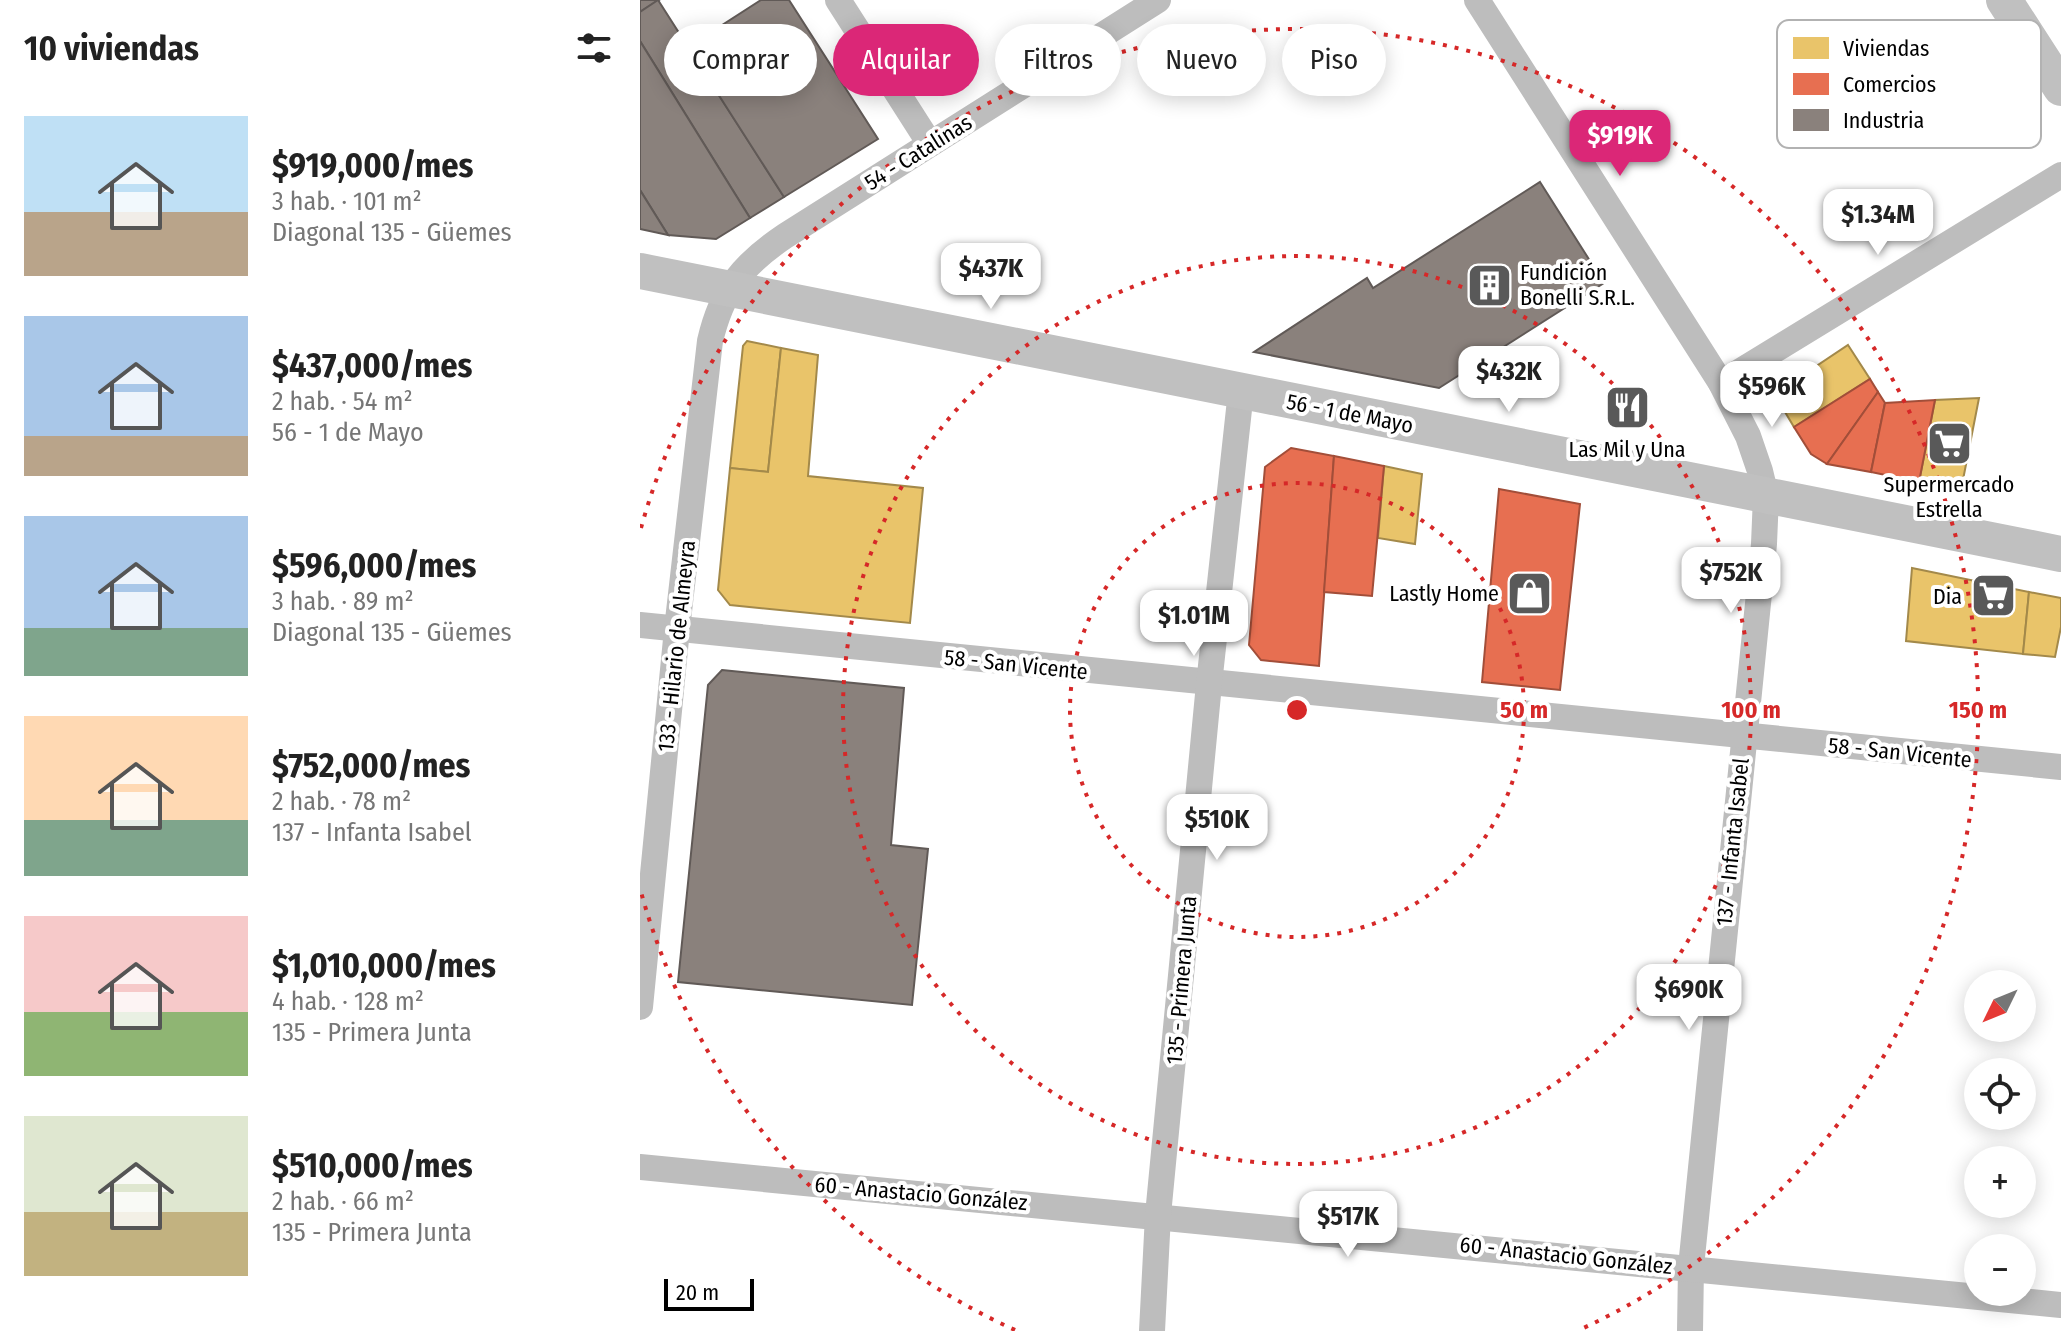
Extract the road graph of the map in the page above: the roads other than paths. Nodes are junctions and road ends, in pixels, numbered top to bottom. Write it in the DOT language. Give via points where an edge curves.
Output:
graph roads {
  1 [pos="838,0"];
  2 [pos="1158,0"];
  3 [pos="1477,0"];
  4 [pos="2004,0"];
  5 [pos="2017,20"];
  6 [pos="2041,57"];
  7 [pos="2061,88"];
  8 [pos="930,144"];
  9 [pos="2061,175"];
  10 [pos="640,271"];
  11 [pos="729,288"];
  12 [pos="1721,383"];
  13 [pos="1241,391"];
  14 [pos="1766,496"];
  15 [pos="2061,554"];
  16 [pos="640,625"];
  17 [pos="677,629"];
  18 [pos="1209,684"];
  19 [pos="1743,737"];
  20 [pos="2061,767"];
  21 [pos="640,1007"];
  22 [pos="640,1167"];
  23 [pos="1158,1215"];
  24 [pos="1691,1267"];
  25 [pos="2061,1305"];
  26 [pos="1152,1331"];
  27 [pos="1690,1331"];
  1 -- 8 [label="street"];
  2 -- 8 [label="street, 54 - Catalinas"];
  3 -- 12 [label="street, 137 - Infanta Isabel"];
  4 -- 5 [label="main road"];
  6 -- 7 [label="main road"];
  8 -- 11 [label="street, 54 - Catalinas" via="762,251"];
  9 -- 12 [label="street"];
  10 -- 11 [label="main road, 56 - 1 de Mayo"];
  11 -- 13 [label="main road, 56 - 1 de Mayo"];
  11 -- 17 [label="street, 133 - Hilario de Almeyra" via="710,341"];
  12 -- 14 [label="street, 137 - Infanta Isabel" via="1748,436"];
  13 -- 14 [label="main road, 56 - 1 de Mayo"];
  13 -- 18 [label="street, 135 - Primera Junta"];
  14 -- 15 [label="main road, 56 - 1 de Mayo"];
  14 -- 19 [label="street, 137 - Infanta Isabel"];
  16 -- 17 [label="street, 58 - San Vicente"];
  17 -- 18 [label="street, 58 - San Vicente"];
  17 -- 21 [label="street, 133 - Hilario de Almeyra"];
  18 -- 19 [label="street, 58 - San Vicente"];
  18 -- 23 [label="street, 135 - Primera Junta"];
  19 -- 20 [label="street, 58 - San Vicente"];
  19 -- 24 [label="street, 137 - Infanta Isabel"];
  22 -- 23 [label="street, 60 - Anastacio González"];
  23 -- 24 [label="street, 60 - Anastacio González"];
  23 -- 26 [label="street, 135 - Primera Junta"];
  24 -- 25 [label="street, 60 - Anastacio González"];
  24 -- 27 [label="street, 137 - Infanta Isabel"];
}
